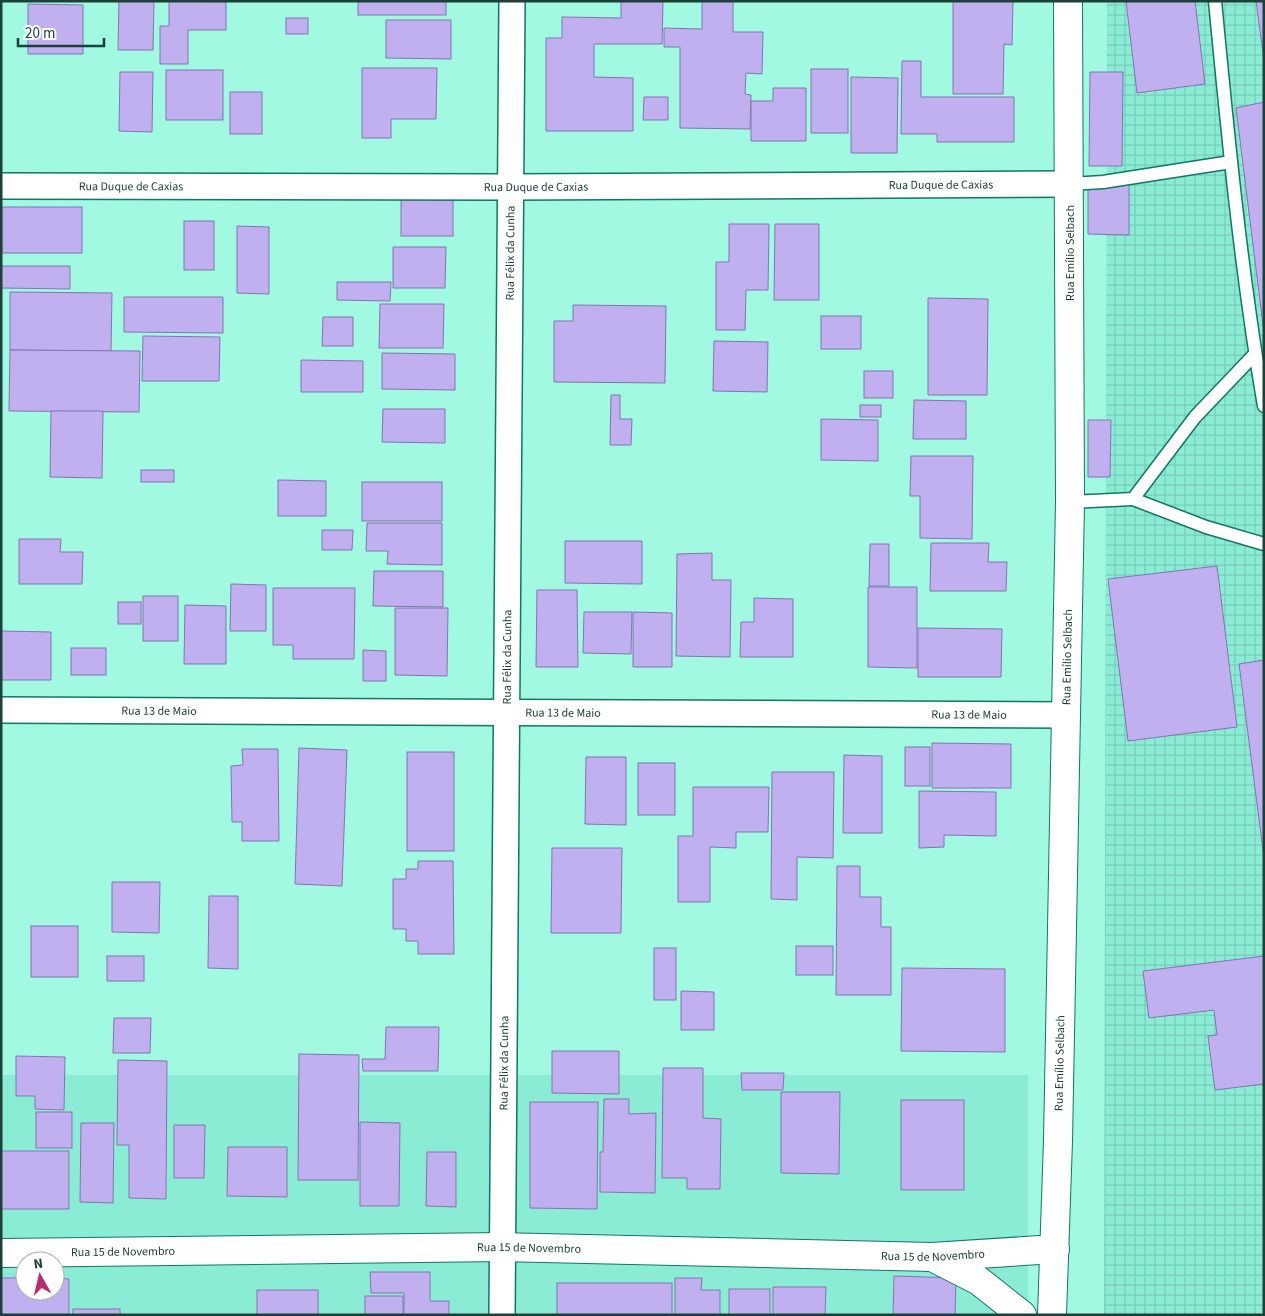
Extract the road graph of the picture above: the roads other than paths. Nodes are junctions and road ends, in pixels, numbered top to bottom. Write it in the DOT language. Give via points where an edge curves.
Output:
graph roads {
  1 [pos="512,1"];
  2 [pos="1068,1"];
  3 [pos="1215,1"];
  4 [pos="1231,162"];
  5 [pos="1070,184"];
  6 [pos="1,186"];
  7 [pos="510,188"];
  8 [pos="1255,354"];
  9 [pos="1264,406"];
  10 [pos="1133,499"];
  11 [pos="1070,502"];
  12 [pos="1264,544"];
  13 [pos="1,710"];
  14 [pos="506,714"];
  15 [pos="1066,715"];
  16 [pos="502,1247"];
  17 [pos="1055,1250"];
  18 [pos="1,1253"];
  19 [pos="932,1257"];
  20 [pos="502,1315"];
  21 [pos="1022,1315"];
  22 [pos="1052,1315"];
  1 -- 7 [label="street, Rua Félix da Cunha"];
  2 -- 5 [label="main road, Rua Emílio Selbach"];
  3 -- 4 [label="lane"];
  4 -- 5 [label="lane"];
  4 -- 8 [label="lane"];
  5 -- 7 [label="street, Rua Duque de Caxias"];
  5 -- 11 [label="main road, Rua Emílio Selbach"];
  6 -- 7 [label="street, Rua Duque de Caxias"];
  7 -- 14 [label="street, Rua Félix da Cunha"];
  8 -- 9 [label="lane"];
  8 -- 10 [label="lane" via="1195,417"];
  10 -- 11 [label="lane"];
  10 -- 12 [label="lane" via="1206,527"];
  11 -- 15 [label="main road, Rua Emílio Selbach"];
  13 -- 14 [label="street, Rua 13 de Maio"];
  14 -- 15 [label="street, Rua 13 de Maio"];
  14 -- 16 [label="street, Rua Félix da Cunha"];
  15 -- 17 [label="main road, Rua Emílio Selbach"];
  16 -- 18 [label="main road, Rua 15 de Novembro"];
  16 -- 19 [label="main road, Rua 15 de Novembro"];
  16 -- 20 [label="street, Rua Félix da Cunha"];
  17 -- 19 [label="main road, Rua 15 de Novembro"];
  17 -- 22 [label="main road, Rua Emílio Selbach"];
  19 -- 21 [label="main road" via="979,1281"];
}
